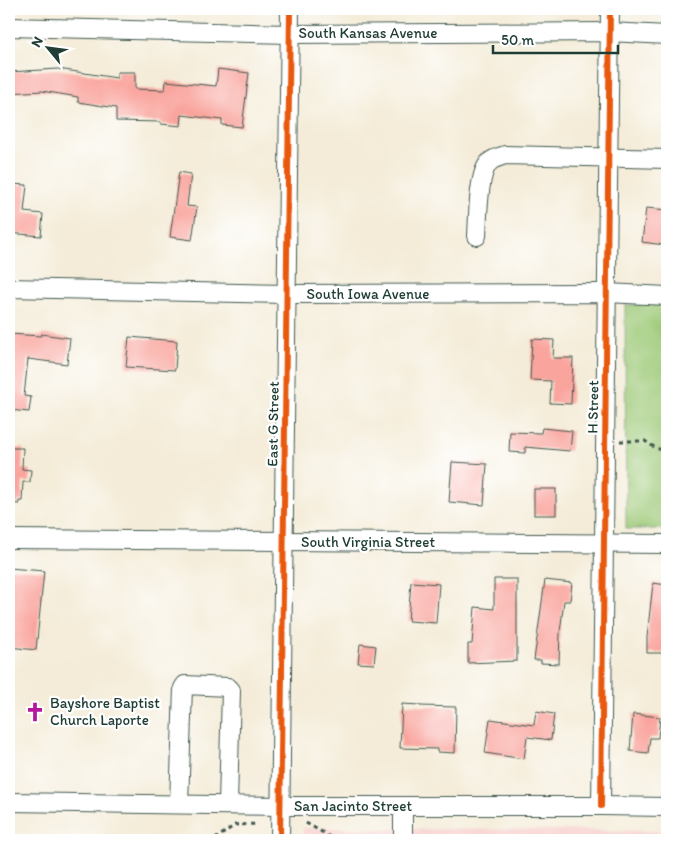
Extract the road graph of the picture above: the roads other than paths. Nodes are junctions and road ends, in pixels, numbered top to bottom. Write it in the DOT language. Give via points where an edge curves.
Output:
graph roads {
  1 [pos="290,9"];
  2 [pos="610,9"];
  3 [pos="9,26"];
  4 [pos="610,32"];
  5 [pos="290,34"];
  6 [pos="667,35"];
  7 [pos="608,158"];
  8 [pos="667,159"];
  9 [pos="476,236"];
  10 [pos="9,288"];
  11 [pos="607,293"];
  12 [pos="287,294"];
  13 [pos="667,296"];
  14 [pos="9,538"];
  15 [pos="284,541"];
  16 [pos="604,542"];
  17 [pos="667,544"];
  18 [pos="9,802"];
  19 [pos="179,804"];
  20 [pos="228,805"];
  21 [pos="403,806"];
  22 [pos="601,806"];
  23 [pos="667,807"];
  24 [pos="280,823"];
  25 [pos="403,840"];
  1 -- 5 [label="street, East G Street"];
  2 -- 4 [label="street, H Street"];
  3 -- 5 [label="street, South Kansas Avenue"];
  4 -- 5 [label="street, South Kansas Avenue"];
  4 -- 6 [label="street, South Kansas Avenue"];
  4 -- 7 [label="street, H Street"];
  5 -- 12 [label="street, East G Street"];
  7 -- 8 [label="street"];
  7 -- 9 [label="street" via="505,155 496,158 488,163 482,178"];
  7 -- 11 [label="street, H Street"];
  10 -- 12 [label="street, South Iowa Avenue"];
  11 -- 12 [label="street, South Iowa Avenue"];
  11 -- 13 [label="street, South Iowa Avenue"];
  11 -- 16 [label="street, H Street"];
  12 -- 15 [label="street, East G Street"];
  14 -- 15 [label="street, South Virginia Street"];
  15 -- 16 [label="street, South Virginia Street"];
  15 -- 24 [label="street, East G Street"];
  16 -- 17 [label="street, South Virginia Street"];
  16 -- 22 [label="street, H Street"];
  18 -- 19 [label="street, San Jacinto Street"];
  19 -- 20 [label="street, San Jacinto Street"];
  19 -- 20 [label="street" via="185,685 228,687 231,690"];
  20 -- 24 [label="street, San Jacinto Street"];
  21 -- 22 [label="street, San Jacinto Street"];
  21 -- 24 [label="street, San Jacinto Street"];
  21 -- 25 [label="street"];
  22 -- 23 [label="street, San Jacinto Street"];
}
